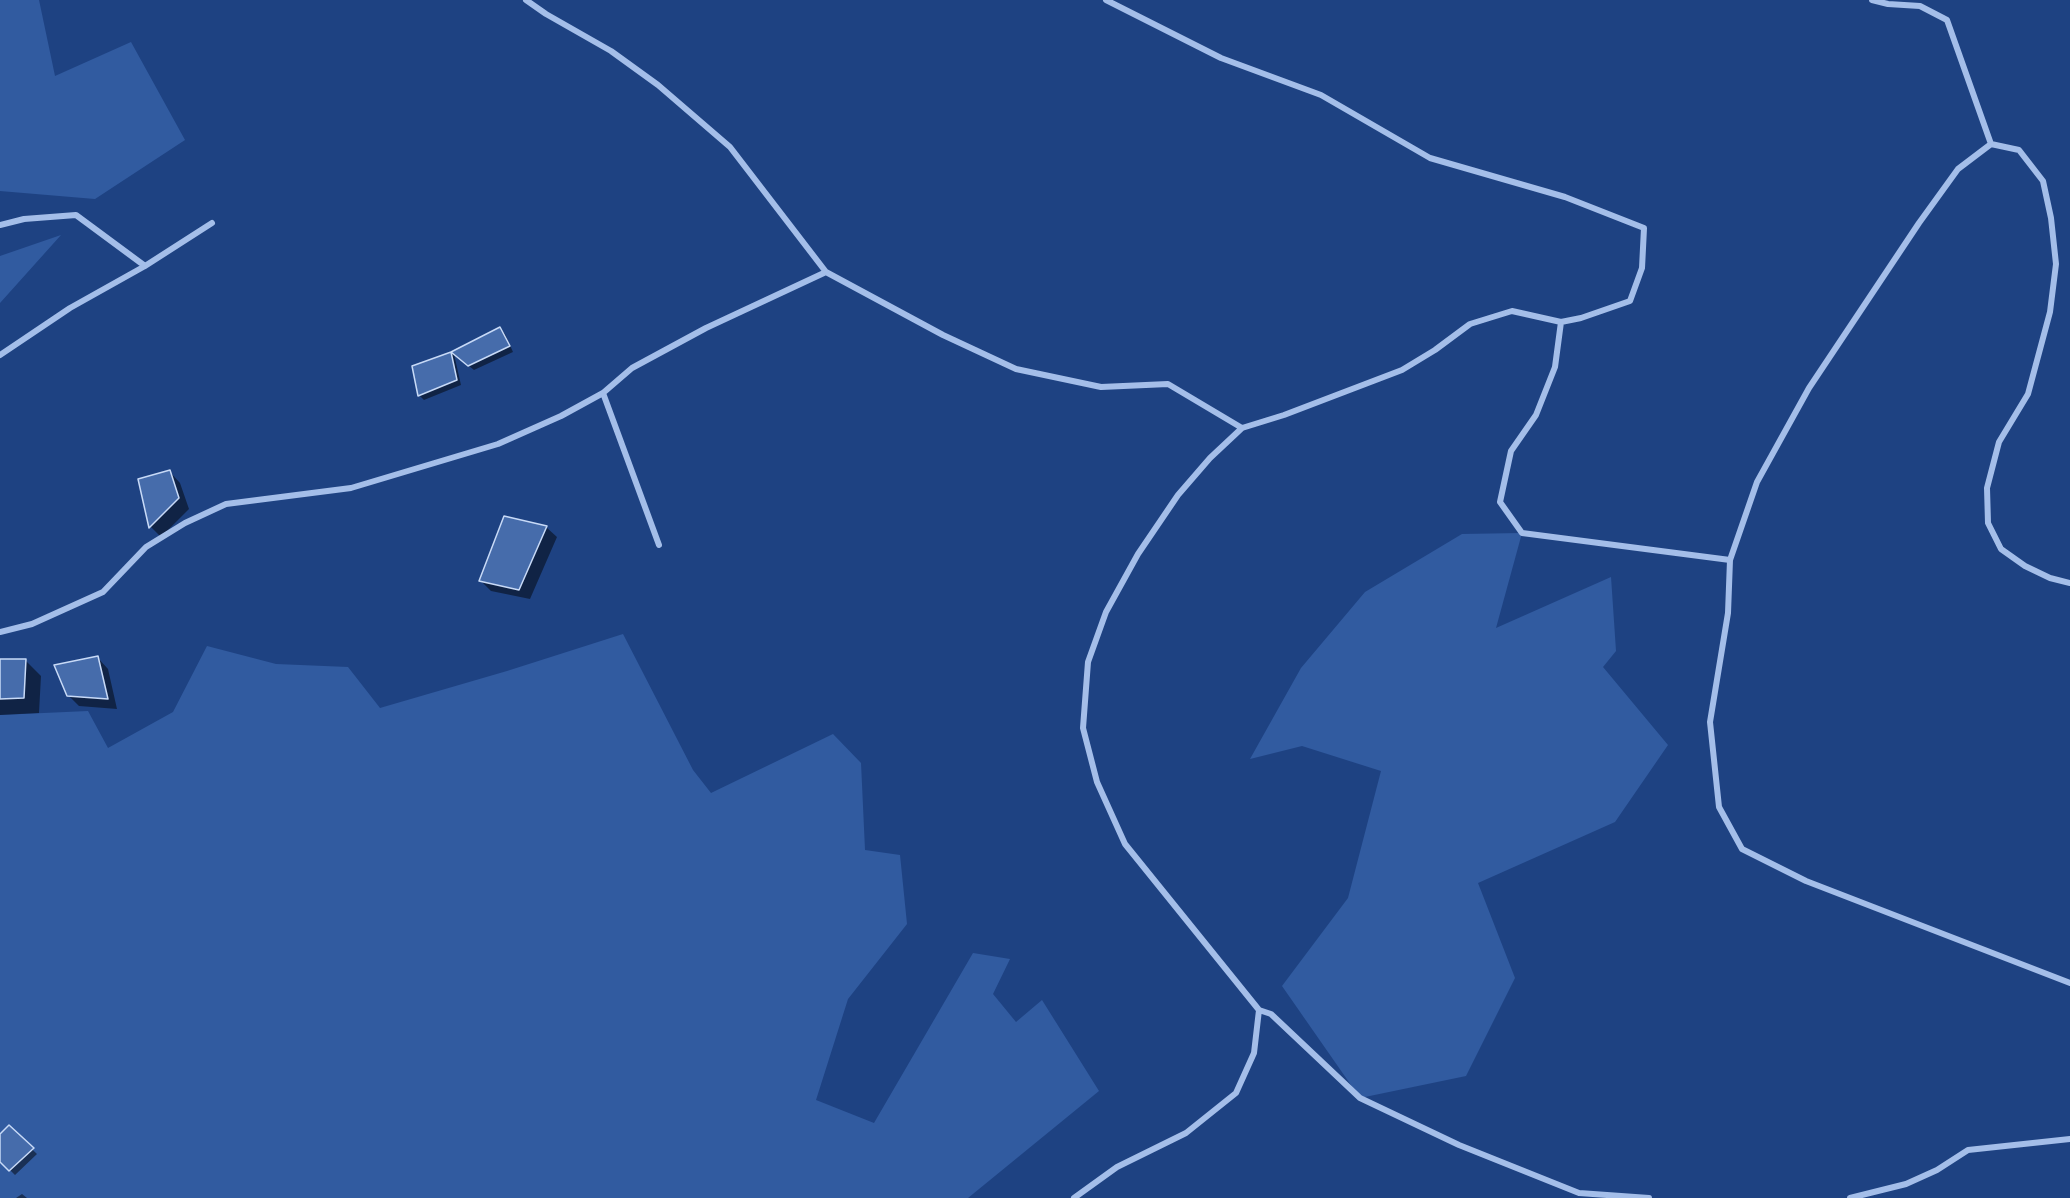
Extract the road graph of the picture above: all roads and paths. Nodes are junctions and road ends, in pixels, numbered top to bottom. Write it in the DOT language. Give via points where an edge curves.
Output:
graph roads {
  1 [pos="526,0"];
  2 [pos="1106,0"];
  3 [pos="1872,0"];
  4 [pos="1991,144"];
  5 [pos="212,223"];
  6 [pos="0,225"];
  7 [pos="145,266"];
  8 [pos="826,272"];
  9 [pos="1561,322"];
  10 [pos="0,355"];
  11 [pos="603,393"];
  12 [pos="1242,428"];
  13 [pos="659,544"];
  14 [pos="1730,560"];
  15 [pos="2070,583"];
  16 [pos="0,632"];
  17 [pos="2070,983"];
  18 [pos="1259,1010"];
  19 [pos="2070,1139"];
  20 [pos="1074,1198"];
  21 [pos="1649,1198"];
  22 [pos="1850,1198"];
  1 -- 8 [label="street" via="611,51 658,85 730,147"];
  2 -- 9 [label="street" via="1221,58 1321,95 1430,158 1565,197 1644,228 1642,268 1630,301"];
  3 -- 4 [label="street" via="1920,6 1947,20"];
  4 -- 14 [label="street" via="1958,169 1809,388 1757,482"];
  4 -- 15 [label="street" via="2019,150 2043,181 2056,264 2050,312 2028,394 2000,442 1989,479 1988,523 2001,549 2025,566"];
  5 -- 7 [label="street"];
  6 -- 7 [label="street" via="76,215"];
  7 -- 10 [label="street" via="70,308"];
  8 -- 11 [label="street" via="706,328 632,368"];
  8 -- 12 [label="street" via="1016,369 1101,387 1168,384"];
  9 -- 12 [label="street" via="1512,311 1470,324 1402,370"];
  9 -- 14 [label="street" via="1552,377 1536,416 1511,451 1500,502 1516,525 1522,533"];
  11 -- 13 [label="street"];
  11 -- 16 [label="street" via="498,444 351,488 226,504 146,547 103,592 32,624"];
  12 -- 18 [label="street" via="1178,495 1138,554 1106,612 1088,662 1083,728 1097,782 1125,844"];
  14 -- 17 [label="street" via="1728,612 1710,722 1719,807 1742,849 1806,881"];
  18 -- 20 [label="street" via="1254,1053 1236,1093 1186,1133 1117,1167"];
  18 -- 21 [label="street" via="1271,1014 1360,1098 1459,1145 1579,1193"];
  19 -- 22 [label="street" via="1968,1150 1906,1184"];
}
